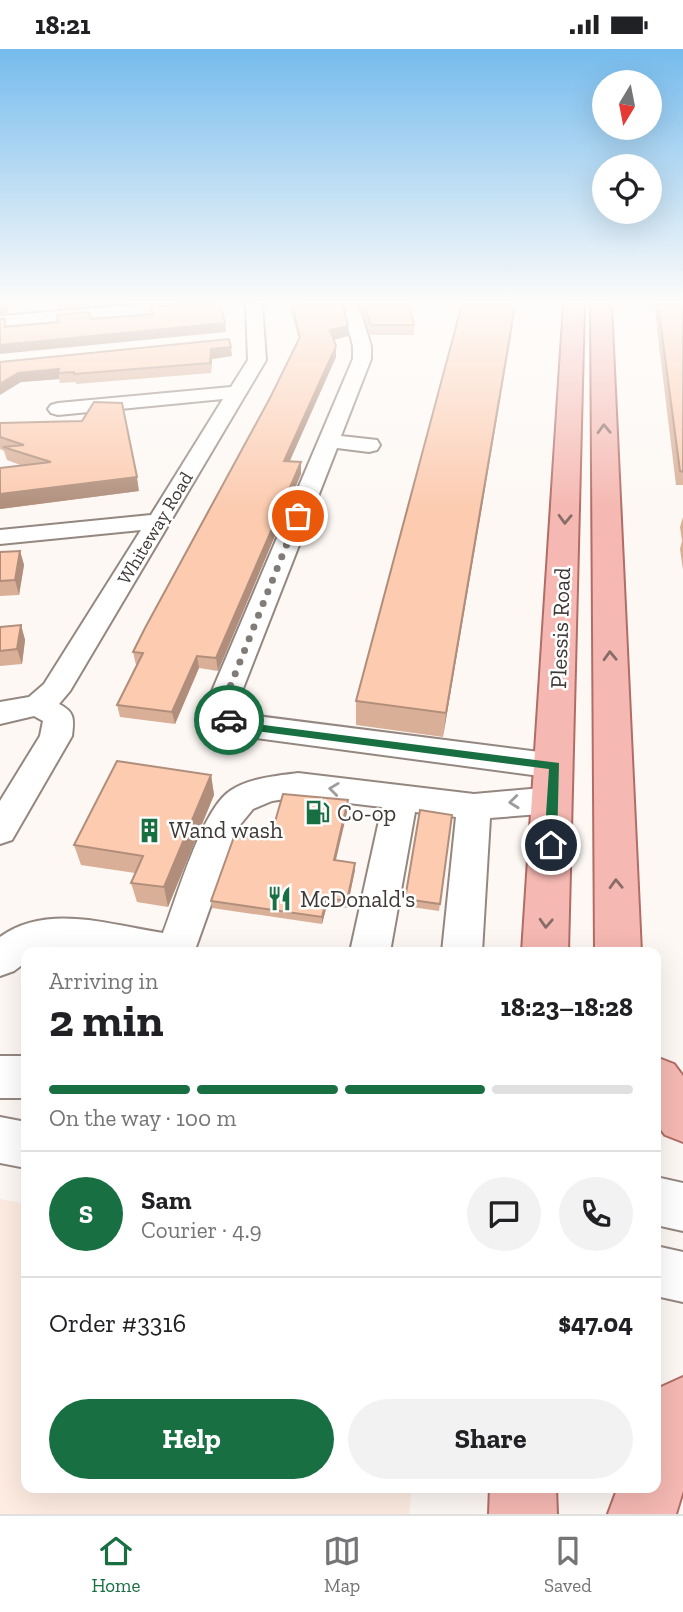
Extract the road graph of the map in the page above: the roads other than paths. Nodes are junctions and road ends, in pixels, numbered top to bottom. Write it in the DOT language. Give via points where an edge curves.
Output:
graph roads {
  1 [pos="249,372"];
  2 [pos="357,372"];
  3 [pos="571,372"];
  4 [pos="603,372"];
  5 [pos="237,392"];
  6 [pos="58,409"];
  7 [pos="329,441"];
  8 [pos="369,445"];
  9 [pos="159,521"];
  10 [pos="0,537"];
  11 [pos="38,705"];
  12 [pos="0,713"];
  13 [pos="554,783"];
  14 [pos="401,797"];
  15 [pos="474,807"];
  16 [pos="0,831"];
  17 [pos="146,947"];
  18 [pos="179,947"];
  19 [pos="371,947"];
  20 [pos="462,947"];
  21 [pos="545,947"];
  22 [pos="618,947"];
  23 [pos="0,959"];
  24 [pos="0,1077"];
  25 [pos="21,1077"];
  26 [pos="661,1087"];
  27 [pos="683,1117"];
  28 [pos="0,1140"];
  29 [pos="21,1144"];
  30 [pos="661,1202"];
  31 [pos="683,1207"];
  32 [pos="661,1272"];
  33 [pos="683,1276"];
  34 [pos="683,1409"];
  35 [pos="661,1454"];
  36 [pos="523,1493"];
  37 [pos="626,1493"];
  38 [pos="648,1493"];
  39 [pos="523,1514"];
  40 [pos="627,1514"];
  41 [pos="642,1514"];
  1 -- 5 [label="street, Whiteway Road"];
  2 -- 7 [label="street"];
  3 -- 13 [label="main road, Plessis Road, one-way"];
  22 -- 4 [label="main road, Plessis Road, one-way"];
  5 -- 6 [label="street"];
  5 -- 9 [label="street, Whiteway Road"];
  7 -- 8 [label="street"];
  7 -- 13 [label="street" via="228,691 224,715 248,726"];
  9 -- 10 [label="street"];
  9 -- 11 [label="street, Whiteway Road" via="55,691"];
  11 -- 12 [label="street"];
  11 -- 16 [label="street" via="59,717 56,736"];
  13 -- 15 [label="street, one-way" via="519,801"];
  13 -- 21 [label="main road, Plessis Road, one-way"];
  14 -- 15 [label="street"];
  14 -- 18 [label="street, one-way" via="298,785 267,789 241,800 224,820"];
  14 -- 19 [label="street"];
  15 -- 20 [label="street"];
  17 -- 23 [label="street" via="58,933 23,942"];
  24 -- 25 [label="street"];
  26 -- 27 [label="main road"];
  28 -- 29 [label="street"];
  30 -- 31 [label="street"];
  32 -- 33 [label="street"];
  34 -- 35 [label="main road"];
  36 -- 39 [label="main road"];
  37 -- 40 [label="main road"];
  38 -- 41 [label="main road"];
}
